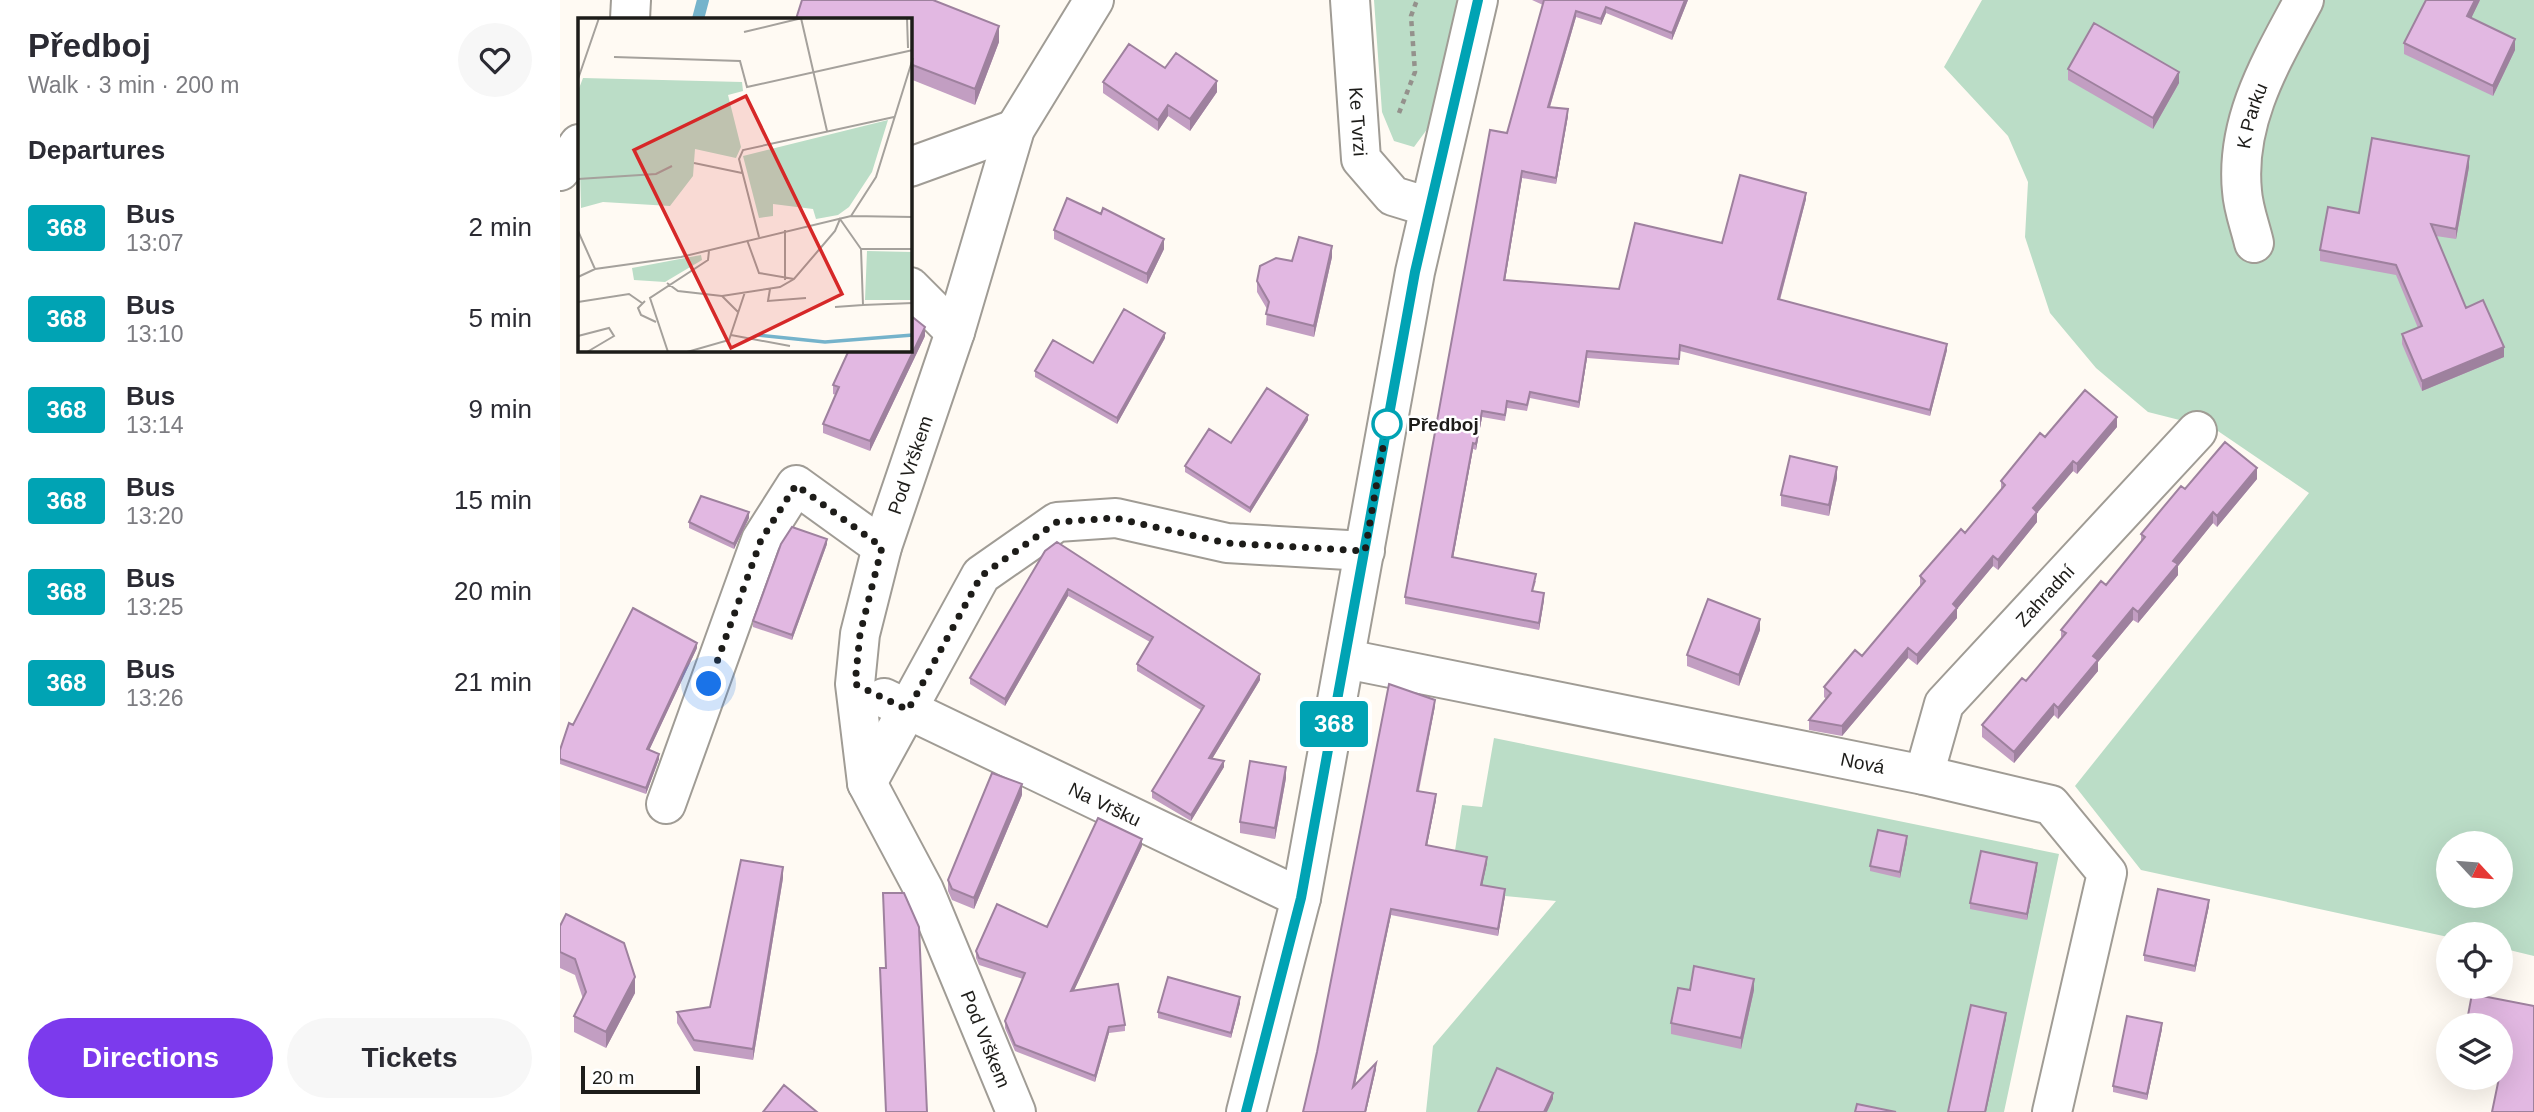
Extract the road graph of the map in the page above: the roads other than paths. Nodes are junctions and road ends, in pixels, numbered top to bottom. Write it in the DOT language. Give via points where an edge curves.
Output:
graph roads {
  1 [pos="631,0"];
  2 [pos="1094,0"];
  3 [pos="1350,0"];
  4 [pos="1478,0"];
  5 [pos="2304,0"];
  6 [pos="630,18"];
  7 [pos="1015,129"];
  8 [pos="578,145"];
  9 [pos="912,166"];
  10 [pos="560,172"];
  11 [pos="1429,207"];
  12 [pos="2254,243"];
  13 [pos="912,289"];
  14 [pos="955,332"];
  15 [pos="2197,431"];
  16 [pos="882,547"];
  17 [pos="1365,551"];
  18 [pos="1346,659"];
  19 [pos="855,684"];
  20 [pos="908,710"];
  21 [pos="1924,775"];
  22 [pos="867,783"];
  23 [pos="666,804"];
  24 [pos="1301,898"];
  25 [pos="1016,1112"];
  26 [pos="1246,1112"];
  27 [pos="2052,1112"];
  1 -- 6 [label="street"];
  2 -- 7 [label="street, Pod Vrškem"];
  3 -- 11 [label="street, Ke Tvrzi" via="1361,159 1393,196"];
  4 -- 11 [label="street"];
  5 -- 12 [label="street, K Parku" via="2261,81 2242,144 2242,192"];
  7 -- 9 [label="street"];
  7 -- 14 [label="street, Pod Vrškem"];
  8 -- 10 [label="street"];
  11 -- 17 [label="street"];
  13 -- 14 [label="street"];
  14 -- 16 [label="street, Pod Vrškem"];
  15 -- 21 [label="street, Zahradní" via="1944,704"];
  16 -- 19 [label="street, Pod Vrškem" via="860,634"];
  16 -- 23 [label="street" via="796,485 761,540"];
  17 -- 18 [label="street"];
  17 -- 20 [label="street" via="1227,543 1115,518 1057,522 981,576"];
  18 -- 21 [label="street, Nová"];
  18 -- 24 [label="street"];
  19 -- 20 [label="street, Na Vršku"];
  19 -- 22 [label="street, Pod Vrškem"];
  20 -- 22 [label="street"];
  20 -- 24 [label="street, Na Vršku"];
  21 -- 27 [label="street, Nová" via="2051,804 2107,873"];
  22 -- 25 [label="street, Pod Vrškem" via="924,890"];
  24 -- 26 [label="street"];
}
